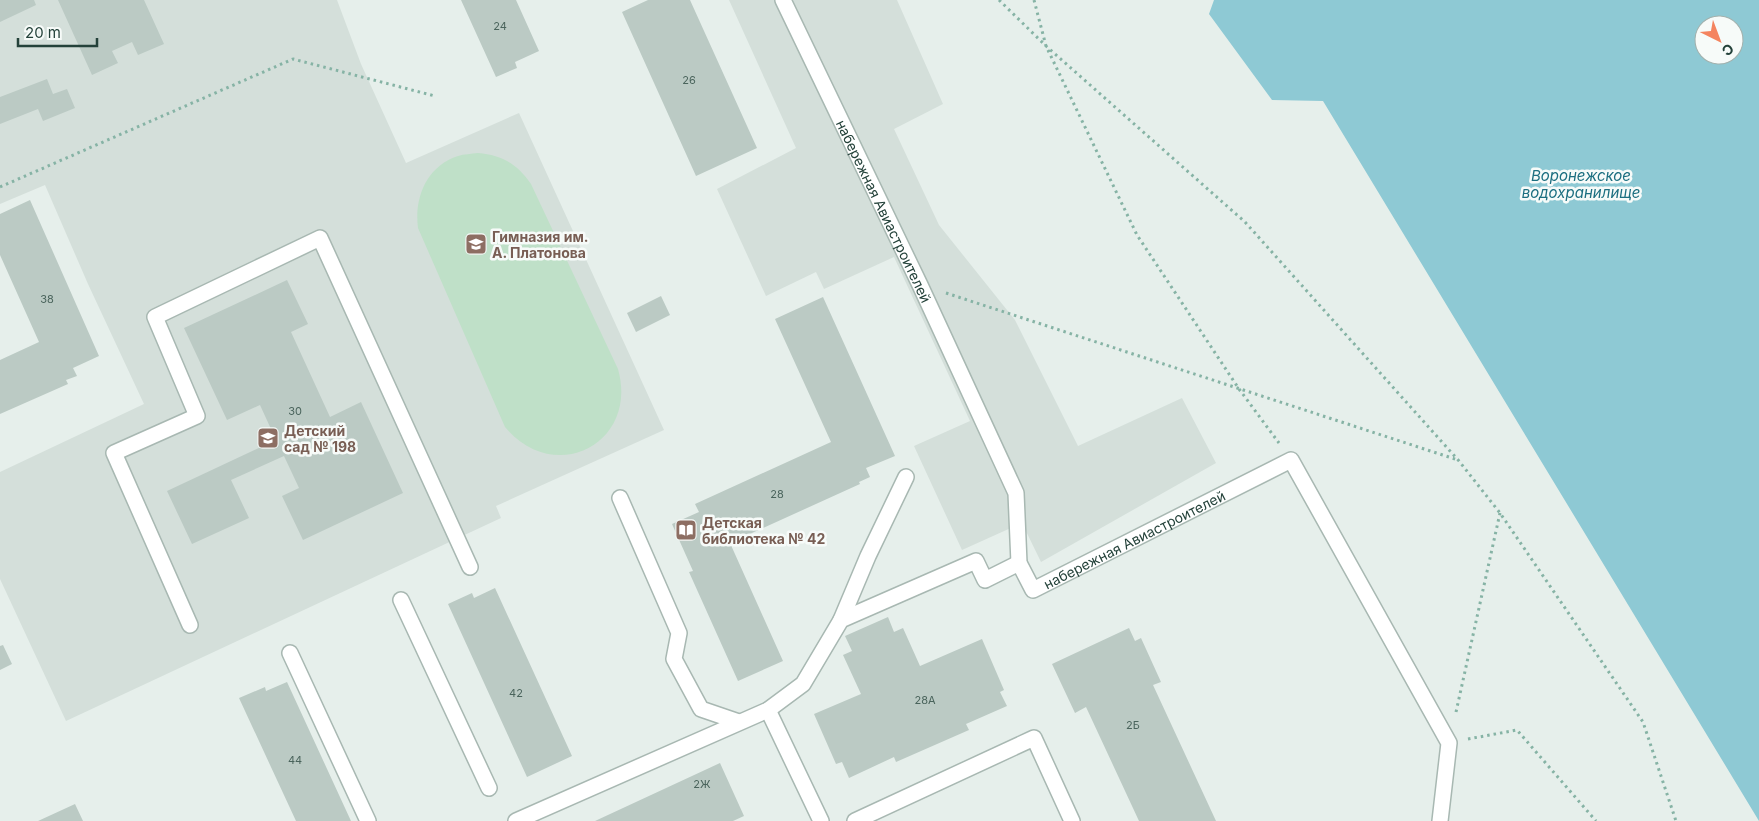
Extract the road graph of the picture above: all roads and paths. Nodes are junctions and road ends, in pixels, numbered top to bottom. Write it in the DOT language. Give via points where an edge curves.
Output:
graph roads {
  1 [pos="783,0"];
  2 [pos="999,0"];
  3 [pos="1034,0"];
  4 [pos="1046,46"];
  5 [pos="434,96"];
  6 [pos="0,187"];
  7 [pos="920,285"];
  8 [pos="1238,389"];
  9 [pos="1292,460"];
  10 [pos="1459,460"];
  11 [pos="906,477"];
  12 [pos="620,498"];
  13 [pos="1500,513"];
  14 [pos="1020,563"];
  15 [pos="470,567"];
  16 [pos="401,600"];
  17 [pos="841,620"];
  18 [pos="190,625"];
  19 [pos="290,652"];
  20 [pos="768,710"];
  21 [pos="739,722"];
  22 [pos="1449,743"];
  23 [pos="488,788"];
  24 [pos="368,821"];
  25 [pos="516,821"];
  26 [pos="821,821"];
  27 [pos="855,821"];
  28 [pos="1072,821"];
  29 [pos="1440,821"];
  30 [pos="1596,821"];
  31 [pos="1676,821"];
  1 -- 7 [label="street, набережная Авиастроителей"];
  2 -- 4 [label="path"];
  3 -- 4 [label="path"];
  4 -- 8 [label="path" via="1137,235"];
  4 -- 10 [label="path" via="1245,222"];
  5 -- 6 [label="path" via="293,59"];
  7 -- 8 [label="path"];
  7 -- 14 [label="street, набережная Авиастроителей" via="1016,493"];
  8 -- 9 [label="path"];
  8 -- 10 [label="path"];
  9 -- 14 [label="street, набережная Авиастроителей" via="1033,590"];
  9 -- 22 [label="street"];
  10 -- 13 [label="path"];
  11 -- 17 [label="street"];
  12 -- 21 [label="street" via="679,633 674,660 678,668 701,709"];
  13 -- 22 [label="path"];
  13 -- 31 [label="path" via="1643,722"];
  14 -- 17 [label="street" via="985,580 976,561"];
  15 -- 18 [label="street" via="320,238 155,318 197,416 114,454"];
  16 -- 23 [label="street"];
  17 -- 20 [label="street" via="803,684"];
  19 -- 24 [label="street"];
  20 -- 21 [label="street"];
  20 -- 26 [label="street"];
  21 -- 25 [label="street"];
  22 -- 29 [label="street"];
  22 -- 30 [label="path" via="1517,730"];
  27 -- 28 [label="street" via="1034,738"];
}
